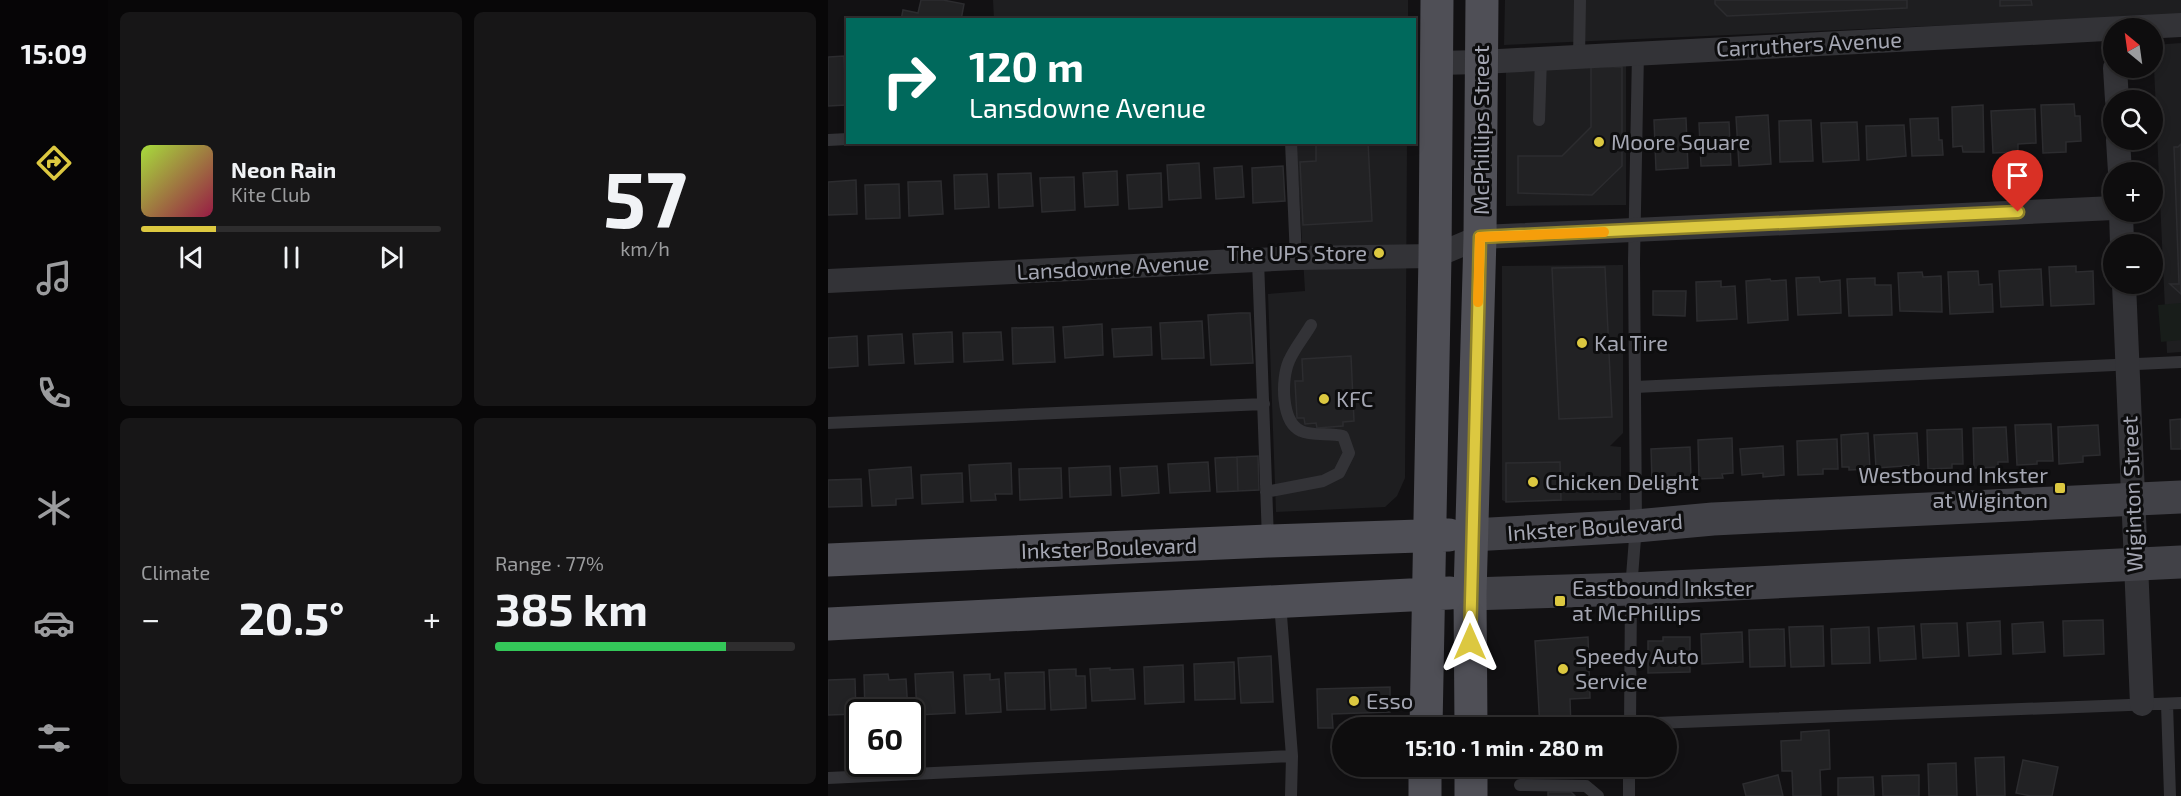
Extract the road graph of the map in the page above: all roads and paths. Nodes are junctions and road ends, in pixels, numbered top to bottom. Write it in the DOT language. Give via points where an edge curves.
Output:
graph roads {
  1 [pos="1437,0"];
  2 [pos="1482,0"];
  3 [pos="1580,1"];
  4 [pos="2181,25"];
  5 [pos="2163,26"];
  6 [pos="2103,29"];
  7 [pos="1638,53"];
  8 [pos="1579,57"];
  9 [pos="1540,58"];
  10 [pos="1481,62"];
  11 [pos="1437,63"];
  12 [pos="1539,120"];
  13 [pos="846,139"];
  14 [pos="828,140"];
  15 [pos="1291,144"];
  16 [pos="2103,209"];
  17 [pos="1634,231"];
  18 [pos="1480,237"];
  19 [pos="1435,256"];
  20 [pos="1296,258"];
  21 [pos="1257,260"];
  22 [pos="828,281"];
  23 [pos="2124,294"];
  24 [pos="1311,325"];
  25 [pos="2181,362"];
  26 [pos="2127,365"];
  27 [pos="1635,387"];
  28 [pos="1264,404"];
  29 [pos="828,423"];
  30 [pos="1266,492"];
  31 [pos="2181,496"];
  32 [pos="2134,499"];
  33 [pos="1636,526"];
  34 [pos="1429,535"];
  35 [pos="1472,535"];
  36 [pos="1268,541"];
  37 [pos="828,560"];
  38 [pos="2181,562"];
  39 [pos="2135,564"];
  40 [pos="1631,589"];
  41 [pos="1428,593"];
  42 [pos="1470,594"];
  43 [pos="1280,600"];
  44 [pos="828,624"];
  45 [pos="2181,703"];
  46 [pos="2142,704"];
  47 [pos="2167,704"];
  48 [pos="1426,717"];
  49 [pos="1471,717"];
  50 [pos="1630,717"];
  51 [pos="1677,724"];
  52 [pos="1292,756"];
  53 [pos="1425,777"];
  54 [pos="1471,777"];
  55 [pos="1629,777"];
  56 [pos="828,778"];
  57 [pos="1520,785"];
  58 [pos="1291,796"];
  59 [pos="1425,796"];
  60 [pos="1471,796"];
  61 [pos="1598,796"];
  62 [pos="1629,796"];
  63 [pos="2170,796"];
  1 -- 11 [label="main road, McPhillips Street"];
  2 -- 10 [label="main road, McPhillips Street"];
  3 -- 8 [label="lane"];
  4 -- 5 [label="street, Carruthers Avenue"];
  6 -- 7 [label="street, Carruthers Avenue"];
  7 -- 8 [label="street, Carruthers Avenue"];
  7 -- 17 [label="lane"];
  8 -- 9 [label="street, Carruthers Avenue"];
  9 -- 10 [label="street, Carruthers Avenue"];
  9 -- 12 [label="lane"];
  10 -- 11 [label="street, Carruthers Avenue"];
  10 -- 18 [label="main road, McPhillips Street"];
  11 -- 19 [label="main road, McPhillips Street"];
  13 -- 14 [label="lane"];
  15 -- 20 [label="lane"];
  16 -- 17 [label="street, Lansdowne Avenue"];
  17 -- 18 [label="street, Lansdowne Avenue"];
  17 -- 27 [label="lane"];
  18 -- 19 [label="street, Lansdowne Avenue"];
  18 -- 35 [label="main road, McPhillips Street"];
  19 -- 20 [label="street, Lansdowne Avenue"];
  19 -- 34 [label="main road, McPhillips Street"];
  20 -- 21 [label="street, Lansdowne Avenue"];
  21 -- 22 [label="street, Lansdowne Avenue"];
  21 -- 28 [label="lane"];
  23 -- 26 [label="street, Wiginton Street"];
  24 -- 30 [label="lane" via="1288,362 1284,378 1286,414 1302,432 1343,436 1349,453 1338,473 1323,482"];
  25 -- 26 [label="lane"];
  26 -- 27 [label="lane"];
  26 -- 32 [label="street, Wiginton Street"];
  27 -- 33 [label="lane"];
  28 -- 29 [label="lane"];
  28 -- 30 [label="lane"];
  30 -- 36 [label="lane"];
  31 -- 32 [label="main road, Inkster Boulevard"];
  32 -- 33 [label="main road, Inkster Boulevard"];
  32 -- 39 [label="street, Wiginton Street"];
  33 -- 35 [label="main road, Inkster Boulevard"];
  33 -- 40 [label="lane"];
  34 -- 35 [label="main road, Inkster Boulevard"];
  34 -- 36 [label="main road, Inkster Boulevard"];
  34 -- 41 [label="main road, McPhillips Street"];
  35 -- 42 [label="main road, McPhillips Street"];
  36 -- 37 [label="main road, Inkster Boulevard"];
  38 -- 39 [label="main road"];
  39 -- 40 [label="main road"];
  39 -- 46 [label="street, Wiginton Street"];
  40 -- 42 [label="main road"];
  40 -- 50 [label="lane"];
  41 -- 42 [label="main road"];
  41 -- 43 [label="main road"];
  41 -- 48 [label="main road, McPhillips Street"];
  42 -- 49 [label="main road, McPhillips Street"];
  43 -- 44 [label="main road"];
  43 -- 52 [label="lane"];
  45 -- 47 [label="lane"];
  46 -- 47 [label="lane"];
  46 -- 51 [label="lane"];
  47 -- 63 [label="lane"];
  52 -- 56 [label="lane"];
  52 -- 58 [label="lane"];
  53 -- 59 [label="main road"];
  54 -- 60 [label="main road"];
  55 -- 62 [label="lane"];
  57 -- 61 [label="lane" via="1586,786"];
}
